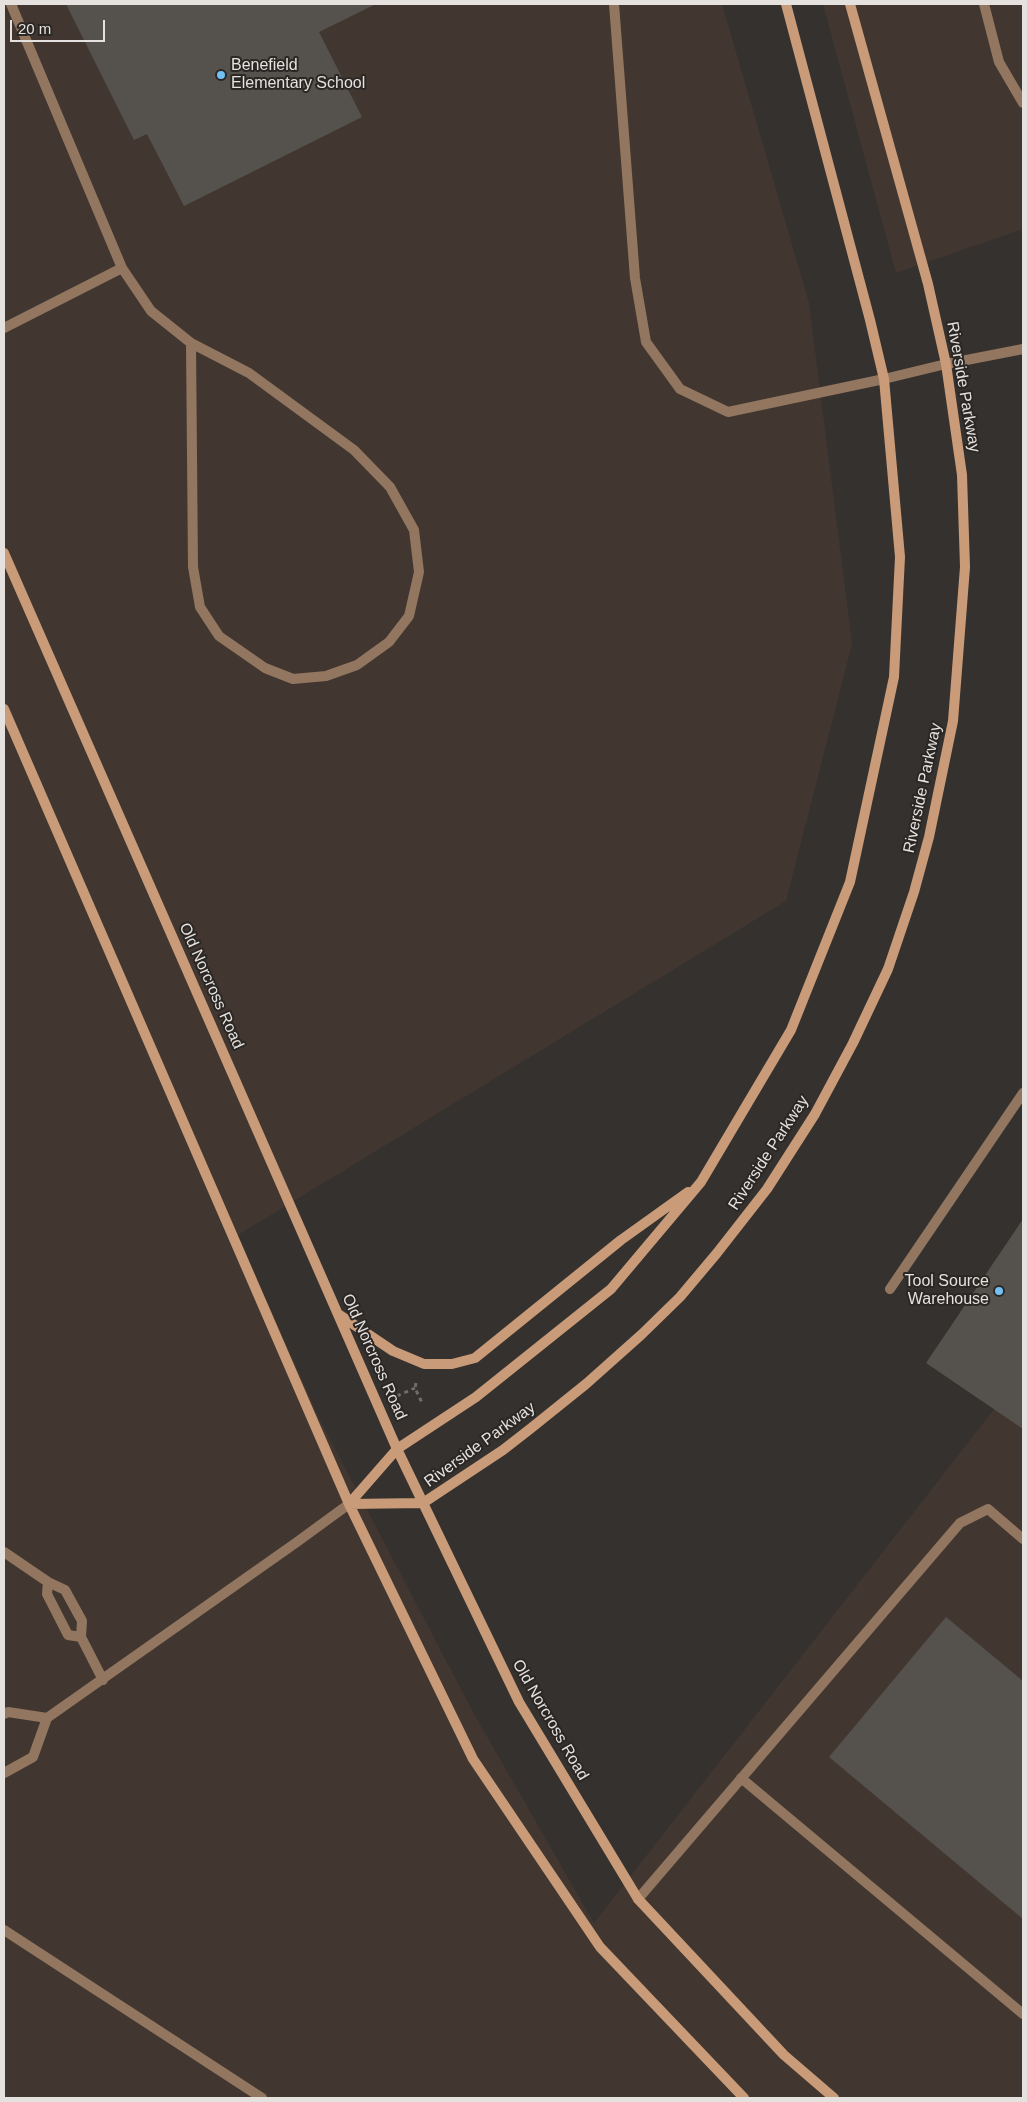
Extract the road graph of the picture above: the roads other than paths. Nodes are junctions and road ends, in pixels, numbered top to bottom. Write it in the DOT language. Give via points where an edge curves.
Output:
graph roads {
  1 [pos="11,4"];
  2 [pos="614,4"];
  3 [pos="786,4"];
  4 [pos="850,4"];
  5 [pos="984,4"];
  6 [pos="1023,103"];
  7 [pos="122,268"];
  8 [pos="4,328"];
  9 [pos="191,343"];
  10 [pos="1023,349"];
  11 [pos="946,364"];
  12 [pos="884,380"];
  13 [pos="4,554"];
  14 [pos="4,709"];
  15 [pos="1023,1093"];
  16 [pos="701,1182"];
  17 [pos="890,1288"];
  18 [pos="338,1314"];
  19 [pos="398,1449"];
  20 [pos="348,1504"];
  21 [pos="423,1504"];
  22 [pos="1023,1539"];
  23 [pos="4,1552"];
  24 [pos="48,1582"];
  25 [pos="81,1637"];
  26 [pos="103,1680"];
  27 [pos="4,1714"];
  28 [pos="47,1718"];
  29 [pos="4,1773"];
  30 [pos="741,1778"];
  31 [pos="638,1898"];
  32 [pos="4,1930"];
  33 [pos="1023,2014"];
  34 [pos="262,2098"];
  35 [pos="744,2098"];
  36 [pos="834,2098"];
  1 -- 7 [label="street"];
  2 -- 12 [label="street" via="635,278 646,342 680,389 728,412"];
  3 -- 12 [label="main road"];
  4 -- 11 [label="main road, Riverside Parkway" via="928,284"];
  5 -- 6 [label="street" via="998,62"];
  7 -- 8 [label="street"];
  7 -- 9 [label="street" via="151,311"];
  9 -- 9 [label="street" via="193,567 200,607 219,636 265,668 293,679 326,676 358,665 388,642 409,616 419,572 414,530 390,487 354,450 249,374"];
  10 -- 11 [label="street"];
  11 -- 12 [label="street"];
  11 -- 21 [label="main road, Riverside Parkway" via="962,475 965,567 953,721 929,837 888,969 854,1043 815,1114 767,1189 680,1296 641,1335 558,1406 503,1450"];
  12 -- 16 [label="main road" via="900,557 894,676 850,882 791,1030"];
  13 -- 18 [label="main road, Old Norcross Road"];
  14 -- 20 [label="main road"];
  15 -- 17 [label="street"];
  16 -- 18 [label="main road" via="621,1240 475,1358 452,1364 424,1364 393,1351"];
  16 -- 19 [label="main road" via="611,1289 476,1397"];
  18 -- 19 [label="main road, Old Norcross Road"];
  19 -- 20 [label="main road"];
  19 -- 21 [label="main road, Old Norcross Road"];
  20 -- 21 [label="main road, Riverside Parkway"];
  20 -- 26 [label="street"];
  20 -- 35 [label="main road" via="473,1759 600,1947"];
  21 -- 31 [label="main road, Old Norcross Road" via="519,1702"];
  22 -- 30 [label="street" via="988,1509 960,1523"];
  23 -- 24 [label="street"];
  24 -- 25 [label="street" via="65,1590 82,1622"];
  24 -- 25 [label="street" via="47,1594 68,1635"];
  25 -- 26 [label="street"];
  26 -- 28 [label="street"];
  27 -- 28 [label="street"];
  28 -- 29 [label="street" via="33,1756"];
  30 -- 31 [label="street"];
  30 -- 33 [label="street"];
  31 -- 36 [label="main road, Old Norcross Road" via="784,2055"];
  32 -- 34 [label="street"];
}
